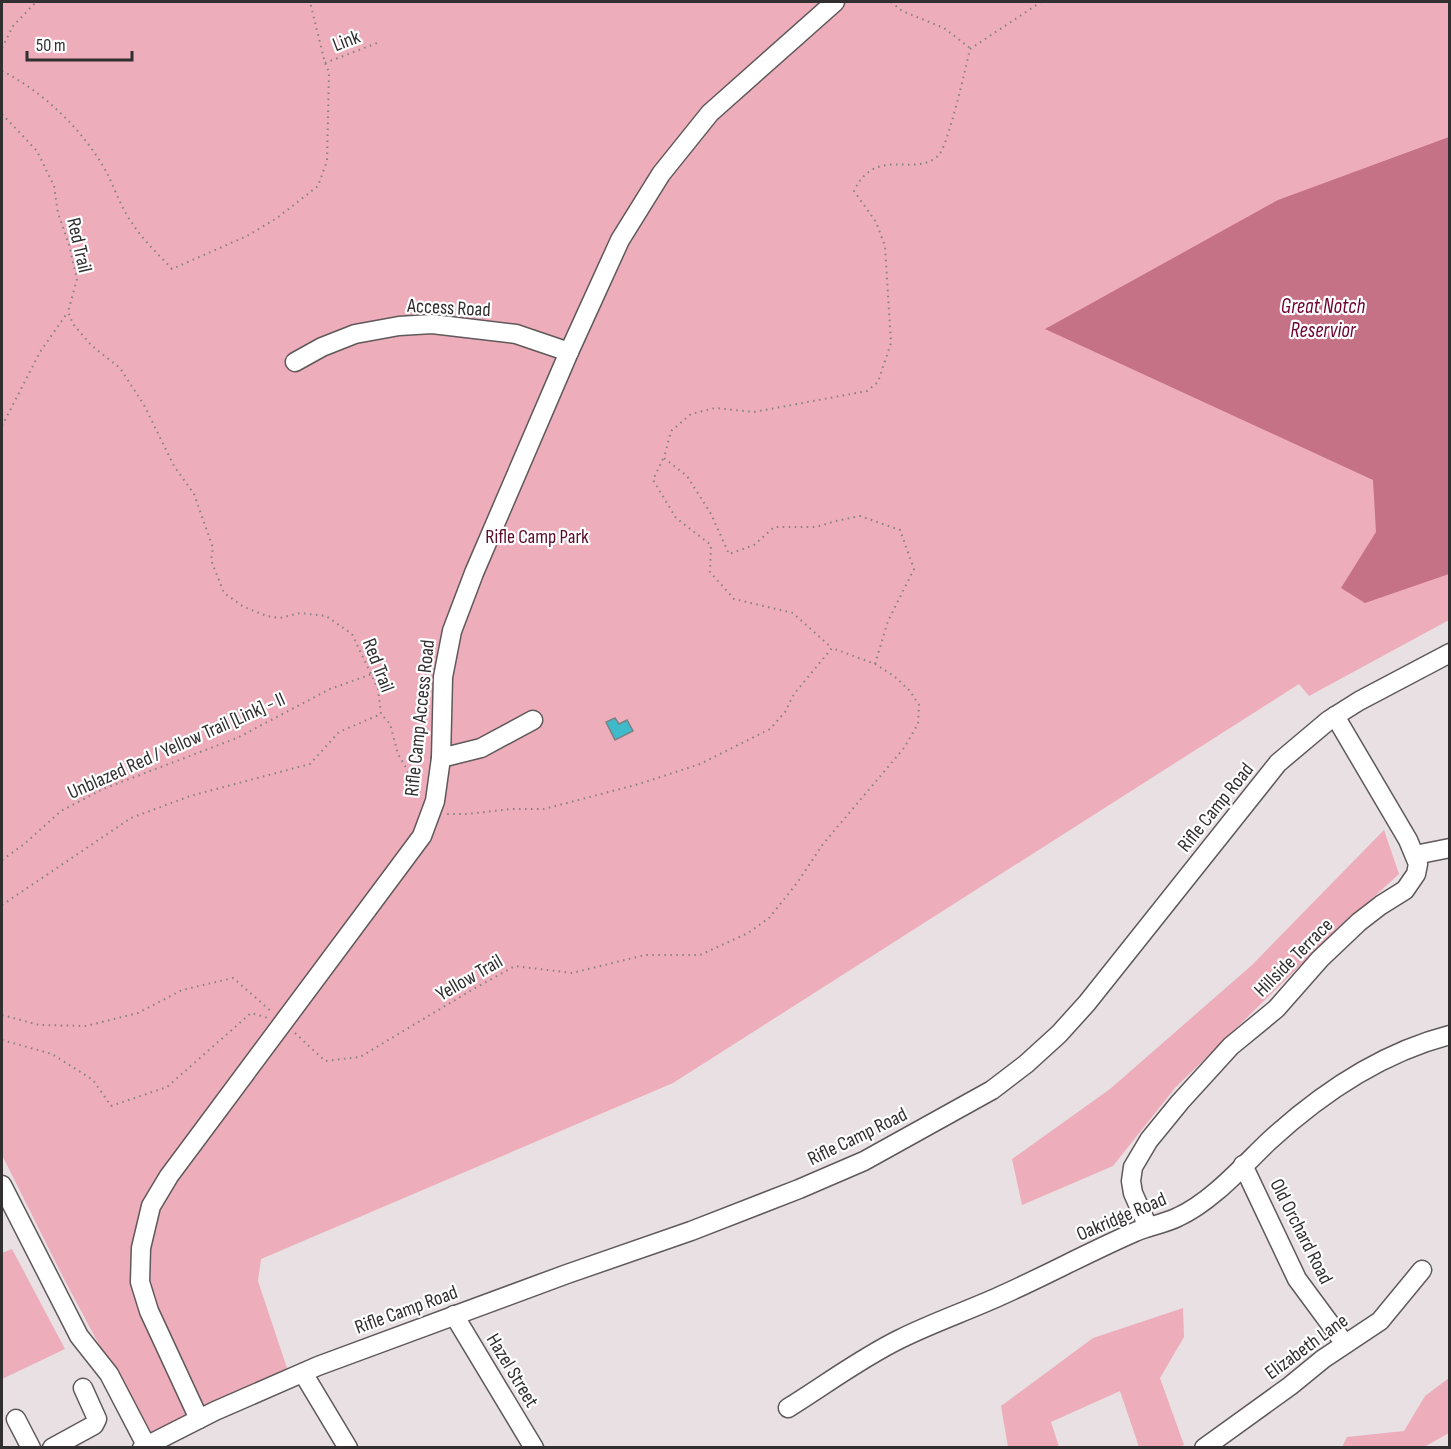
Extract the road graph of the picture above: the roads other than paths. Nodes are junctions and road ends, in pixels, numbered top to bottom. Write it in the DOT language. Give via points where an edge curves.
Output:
graph roads {
  1 [pos="836,2"];
  2 [pos="569,352"];
  3 [pos="295,362"];
  4 [pos="1449,653"];
  5 [pos="1335,716"];
  6 [pos="532,720"];
  7 [pos="441,758"];
  8 [pos="1449,848"];
  9 [pos="1415,855"];
  10 [pos="1449,1035"];
  11 [pos="1243,1166"];
  12 [pos="2,1185"];
  13 [pos="1148,1227"];
  14 [pos="1422,1270"];
  15 [pos="454,1315"];
  16 [pos="1345,1344"];
  17 [pos="303,1373"];
  18 [pos="83,1388"];
  19 [pos="788,1408"];
  20 [pos="16,1419"];
  21 [pos="199,1419"];
  22 [pos="153,1445"];
  23 [pos="31,1448"];
  24 [pos="52,1448"];
  25 [pos="348,1448"];
  26 [pos="534,1448"];
  27 [pos="1204,1448"];
  1 -- 2 [label="street, Rifle Camp Access Road" via="710,113 661,174 620,240"];
  2 -- 3 [label="street, Access Road" via="516,334 432,324 355,334"];
  2 -- 7 [label="street, Rifle Camp Access Road" via="452,631 443,676"];
  4 -- 5 [label="street, Rifle Camp Road"];
  5 -- 9 [label="street"];
  5 -- 15 [label="street, Rifle Camp Road" via="1278,764 1059,1034 992,1090 864,1161 800,1189"];
  6 -- 7 [label="street" via="481,748"];
  7 -- 21 [label="street, Rifle Camp Access Road" via="433,807 422,836 169,1176 151,1206 141,1248 140,1282 149,1311"];
  8 -- 9 [label="street"];
  9 -- 13 [label="street, Hillside Terrace" via="1416,874 1405,890 1359,922 1320,959 1276,1009 1231,1046 1149,1140 1133,1167 1131,1181"];
  10 -- 11 [label="street, Oakridge Road" via="1380,1061 1347,1079 1283,1128"];
  11 -- 13 [label="street, Oakridge Road" via="1177,1218"];
  11 -- 16 [label="street, Old Orchard Road" via="1297,1279"];
  12 -- 22 [label="street" via="79,1336 109,1374"];
  13 -- 19 [label="street, Oakridge Road" via="899,1339"];
  14 -- 16 [label="street, Elizabeth Lane" via="1380,1321"];
  15 -- 17 [label="street, Rifle Camp Road"];
  15 -- 26 [label="street, Hazel Street"];
  16 -- 27 [label="street, Elizabeth Lane"];
  17 -- 21 [label="street, Rifle Camp Road"];
  17 -- 25 [label="street"];
  18 -- 24 [label="street" via="97,1419 94,1425"];
  20 -- 23 [label="street"];
  21 -- 22 [label="street, Rifle Camp Road"];
}
